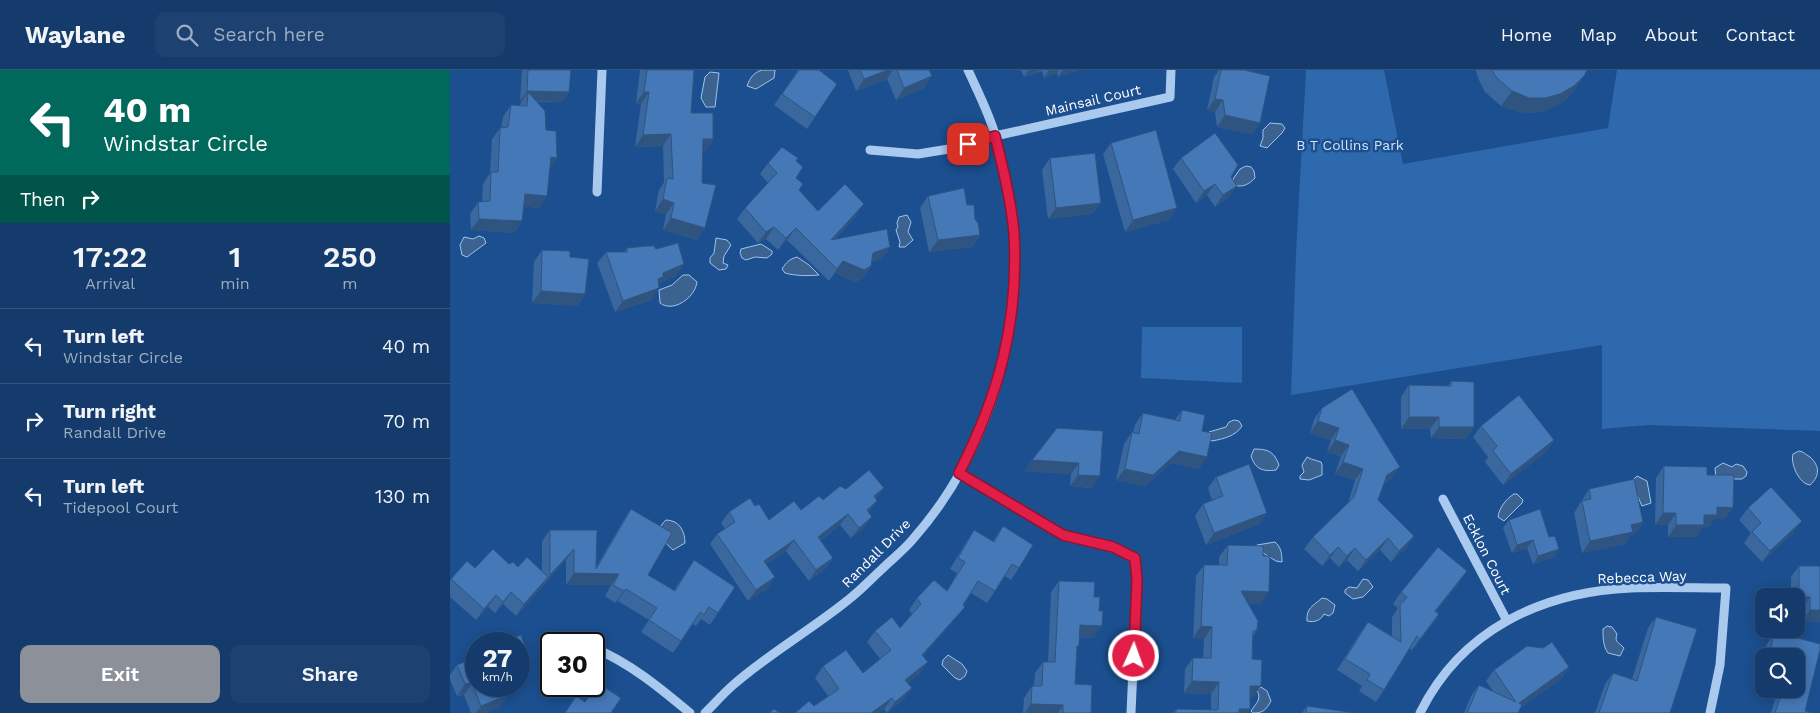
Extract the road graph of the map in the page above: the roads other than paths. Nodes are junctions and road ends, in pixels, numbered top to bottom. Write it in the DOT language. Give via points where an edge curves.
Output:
graph roads {
  1 [pos="602,70"];
  2 [pos="968,70"];
  3 [pos="1171,70"];
  4 [pos="995,136"];
  5 [pos="870,150"];
  6 [pos="597,192"];
  7 [pos="959,473"];
  8 [pos="1443,500"];
  9 [pos="1507,621"];
  10 [pos="605,653"];
  11 [pos="690,713"];
  12 [pos="705,713"];
  13 [pos="1131,713"];
  14 [pos="1420,713"];
  15 [pos="1710,713"];
  1 -- 6 [label="street"];
  2 -- 4 [label="street, Randall Drive"];
  3 -- 4 [label="street, Mainsail Court" via="1170,97"];
  4 -- 5 [label="street" via="918,154"];
  4 -- 7 [label="street, Randall Drive" via="1008,188 1014,232 1011,320 995,392"];
  7 -- 12 [label="street, Randall Drive" via="940,504 905,546 848,600 760,663"];
  7 -- 13 [label="street" via="1063,535 1113,547 1135,558 1137,580"];
  8 -- 9 [label="street, Ecklon Court"];
  9 -- 14 [label="street, Rebecca Way" via="1463,652 1445,672"];
  9 -- 15 [label="street, Rebecca Way" via="1554,601 1584,593 1630,588 1726,588 1720,665"];
  10 -- 11 [label="street" via="631,668"];
}
